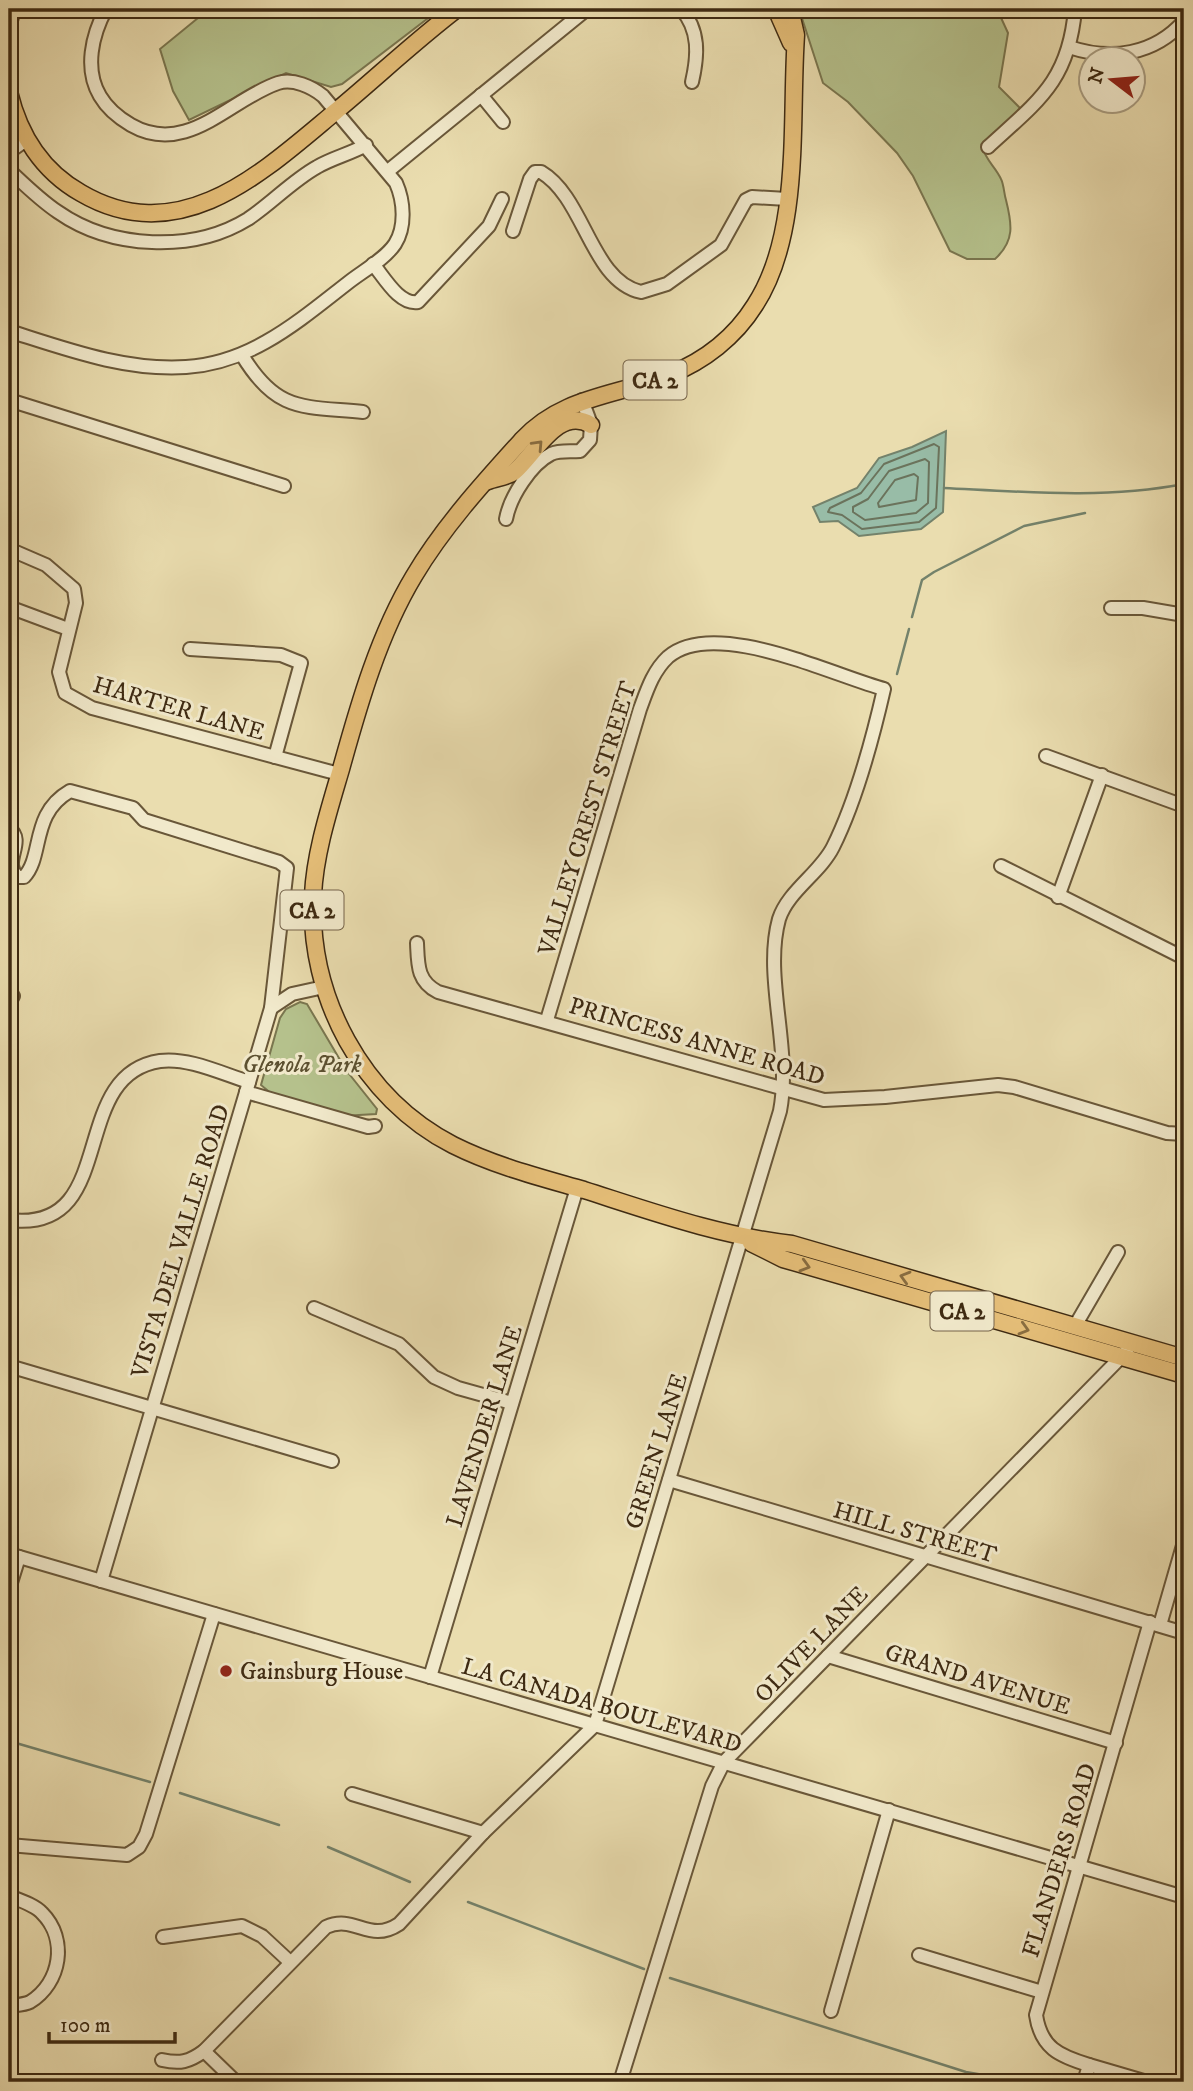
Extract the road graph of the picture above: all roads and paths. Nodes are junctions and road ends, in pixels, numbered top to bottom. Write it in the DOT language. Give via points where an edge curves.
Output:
graph roads {
  1 [pos="12,9"];
  2 [pos="106,9"];
  3 [pos="457,9"];
  4 [pos="469,9"];
  5 [pos="587,9"];
  6 [pos="681,9"];
  7 [pos="776,9"];
  8 [pos="784,9"];
  9 [pos="790,9"];
  10 [pos="1074,9"];
  11 [pos="1184,21"];
  12 [pos="9,23"];
  13 [pos="415,47"];
  14 [pos="1069,47"];
  15 [pos="795,52"];
  16 [pos="692,82"];
  17 [pos="9,92"];
  18 [pos="481,95"];
  19 [pos="335,111"];
  20 [pos="503,122"];
  21 [pos="26,140"];
  22 [pos="366,145"];
  23 [pos="988,147"];
  24 [pos="9,152"];
  25 [pos="9,170"];
  26 [pos="388,171"];
  27 [pos="502,199"];
  28 [pos="787,199"];
  29 [pos="513,231"];
  30 [pos="373,264"];
  31 [pos="9,331"];
  32 [pos="242,355"];
  33 [pos="9,400"];
  34 [pos="582,400"];
  35 [pos="363,412"];
  36 [pos="591,425"];
  37 [pos="488,481"];
  38 [pos="284,486"];
  39 [pos="506,519"];
  40 [pos="9,549"];
  41 [pos="9,607"];
  42 [pos="1111,608"];
  43 [pos="1184,615"];
  44 [pos="68,629"];
  45 [pos="689,645"];
  46 [pos="190,649"];
  47 [pos="1046,756"];
  48 [pos="275,757"];
  49 [pos="339,774"];
  50 [pos="1102,775"];
  51 [pos="1184,806"];
  52 [pos="9,828"];
  53 [pos="1001,866"];
  54 [pos="1058,897"];
  55 [pos="417,943"];
  56 [pos="1184,958"];
  57 [pos="324,987"];
  58 [pos="271,1008"];
  59 [pos="547,1020"];
  60 [pos="248,1087"];
  61 [pos="784,1090"];
  62 [pos="375,1126"];
  63 [pos="1184,1134"];
  64 [pos="577,1188"];
  65 [pos="9,1220"];
  66 [pos="743,1238"];
  67 [pos="1118,1252"];
  68 [pos="314,1308"];
  69 [pos="1075,1326"];
  70 [pos="1135,1344"];
  71 [pos="1122,1357"];
  72 [pos="1184,1358"];
  73 [pos="9,1366"];
  74 [pos="1184,1376"];
  75 [pos="512,1403"];
  76 [pos="153,1407"];
  77 [pos="332,1461"];
  78 [pos="670,1480"];
  79 [pos="1184,1542"];
  80 [pos="14,1555"];
  81 [pos="925,1557"];
  82 [pos="101,1581"];
  83 [pos="9,1589"];
  84 [pos="214,1614"];
  85 [pos="1155,1624"];
  86 [pos="1184,1633"];
  87 [pos="828,1656"];
  88 [pos="430,1677"];
  89 [pos="595,1725"];
  90 [pos="1116,1743"];
  91 [pos="724,1762"];
  92 [pos="352,1794"];
  93 [pos="889,1810"];
  94 [pos="483,1833"];
  95 [pos="9,1845"];
  96 [pos="1079,1867"];
  97 [pos="9,1895"];
  98 [pos="1184,1898"];
  99 [pos="163,1937"];
  100 [pos="919,1955"];
  101 [pos="290,1962"];
  102 [pos="1042,1992"];
  103 [pos="9,2006"];
  104 [pos="831,2011"];
  105 [pos="204,2051"];
  106 [pos="162,2060"];
  107 [pos="1089,2065"];
  108 [pos="236,2082"];
  109 [pos="620,2082"];
  110 [pos="1084,2082"];
  111 [pos="1147,2082"];
  1 -- 12 [label="main road"];
  2 -- 19 [label="street" via="92,45 91,71 100,97 135,128 177,134 285,82 317,91"];
  3 -- 13 [label="main road"];
  4 -- 13 [label="main road"];
  5 -- 18 [label="street"];
  6 -- 16 [label="street" via="695,34"];
  7 -- 15 [label="main road, CA 2"];
  8 -- 15 [label="main road"];
  9 -- 15 [label="main road, CA 2"];
  10 -- 14 [label="street"];
  11 -- 14 [label="street" via="1167,38 1133,52 1101,55"];
  13 -- 19 [label="main road"];
  14 -- 23 [label="street" via="1047,91"];
  15 -- 28 [label="main road, CA 2"];
  17 -- 21 [label="main road"];
  18 -- 20 [label="street"];
  18 -- 26 [label="street"];
  19 -- 21 [label="main road" via="244,185 204,204 168,212 128,210 84,195 50,170"];
  19 -- 22 [label="street"];
  21 -- 24 [label="street"];
  22 -- 25 [label="street" via="317,167 246,220 174,243 128,239 81,224 59,214"];
  22 -- 26 [label="street"];
  26 -- 30 [label="street" via="402,197 400,229 394,245"];
  27 -- 30 [label="street" via="489,226 418,302 401,298"];
  28 -- 29 [label="street" via="746,200 721,245 667,284 641,292 618,282 565,194 541,172 532,174"];
  28 -- 34 [label="main road, CA 2" via="784,238 772,276 748,316 727,339 671,374"];
  30 -- 32 [label="street" via="276,338"];
  31 -- 32 [label="street" via="121,363 157,368 188,367"];
  32 -- 35 [label="street" via="261,384 282,400"];
  33 -- 38 [label="street"];
  34 -- 36 [label="street"];
  34 -- 37 [label="main road, CA 2" via="542,421"];
  37 -- 36 [label="main road, one-way" via="511,474 545,437 569,420 581,419"];
  36 -- 39 [label="street" via="590,440 580,451 553,453 543,460 512,498"];
  37 -- 49 [label="main road, CA 2" via="408,585 384,639"];
  40 -- 44 [label="street, HARTER LANE" via="46,565 74,589 76,603"];
  41 -- 44 [label="street"];
  42 -- 43 [label="street"];
  44 -- 48 [label="street, HARTER LANE" via="59,672 65,693 78,701"];
  45 -- 59 [label="street, VALLEY CREST STREET" via="669,656 648,685"];
  45 -- 61 [label="street, GREEN LANE" via="720,642 884,688 833,848 783,910 779,922 776,960"];
  46 -- 48 [label="street" via="281,655 301,663"];
  47 -- 50 [label="street"];
  48 -- 49 [label="street, HARTER LANE"];
  49 -- 57 [label="main road, CA 2" via="313,890 314,936"];
  50 -- 51 [label="street"];
  50 -- 54 [label="street"];
  52 -- 58 [label="street, VISTA DEL VALLE ROAD" via="16,836 10,863 18,877 29,871 38,831 60,797 70,791 133,808 144,820 279,862 287,868"];
  53 -- 54 [label="street"];
  54 -- 56 [label="street"];
  55 -- 59 [label="street, PRINCESS ANNE ROAD" via="418,966 426,986 518,1016"];
  57 -- 58 [label="street" via="292,994"];
  57 -- 64 [label="main road, CA 2" via="353,1054 400,1109 448,1142 489,1162"];
  58 -- 60 [label="street, VISTA DEL VALLE ROAD"];
  59 -- 61 [label="street, PRINCESS ANNE ROAD"];
  60 -- 62 [label="street"];
  60 -- 65 [label="street" via="172,1061 131,1072 111,1093 81,1182 62,1208 36,1220"];
  60 -- 76 [label="street, VISTA DEL VALLE ROAD"];
  61 -- 63 [label="street, PRINCESS ANNE ROAD" via="836,1101 980,1086 1014,1087 1167,1133"];
  61 -- 66 [label="street, GREEN LANE"];
  64 -- 66 [label="main road, CA 2"];
  64 -- 75 [label="street, LAVENDER LANE"];
  69 -- 66 [label="main road, CA 2, one-way" via="792,1244"];
  66 -- 71 [label="main road, CA 2, one-way" via="783,1259"];
  66 -- 78 [label="street, GREEN LANE"];
  67 -- 69 [label="street"];
  68 -- 75 [label="street" via="399,1344 434,1377"];
  69 -- 70 [label="main road, CA 2"];
  70 -- 71 [label="street, OLIVE LANE"];
  70 -- 72 [label="main road, CA 2"];
  71 -- 74 [label="main road, CA 2"];
  71 -- 81 [label="street, OLIVE LANE"];
  73 -- 76 [label="street"];
  75 -- 88 [label="street, LAVENDER LANE"];
  76 -- 77 [label="street"];
  76 -- 82 [label="street, VISTA DEL VALLE ROAD"];
  78 -- 81 [label="street, HILL STREET"];
  78 -- 89 [label="street, GREEN LANE"];
  79 -- 85 [label="street, FLANDERS ROAD"];
  80 -- 82 [label="street, LA CANADA BOULEVARD"];
  80 -- 83 [label="street"];
  81 -- 85 [label="street, HILL STREET"];
  81 -- 87 [label="street, OLIVE LANE"];
  82 -- 84 [label="street, LA CANADA BOULEVARD"];
  84 -- 88 [label="street, LA CANADA BOULEVARD"];
  84 -- 95 [label="street" via="139,1847 127,1855"];
  85 -- 86 [label="street, HILL STREET"];
  85 -- 90 [label="street, FLANDERS ROAD"];
  87 -- 90 [label="street, GRAND AVENUE"];
  87 -- 91 [label="street, OLIVE LANE"];
  88 -- 89 [label="street, LA CANADA BOULEVARD"];
  89 -- 91 [label="street, LA CANADA BOULEVARD"];
  89 -- 94 [label="street, GREEN LANE"];
  90 -- 96 [label="street, FLANDERS ROAD"];
  91 -- 93 [label="street, LA CANADA BOULEVARD"];
  91 -- 109 [label="street, OLIVE LANE" via="712,1786"];
  92 -- 94 [label="street"];
  93 -- 96 [label="street, LA CANADA BOULEVARD"];
  93 -- 104 [label="street"];
  94 -- 101 [label="street, GREEN LANE" via="388,1932 376,1934 345,1923 332,1925"];
  96 -- 98 [label="street, LA CANADA BOULEVARD"];
  96 -- 102 [label="street, FLANDERS ROAD"];
  97 -- 103 [label="street" via="41,1912 55,1933 59,1961 50,1984 29,2003"];
  99 -- 101 [label="street" via="243,1926 262,1936"];
  100 -- 102 [label="street"];
  101 -- 105 [label="street, GREEN LANE"];
  102 -- 107 [label="street, FLANDERS ROAD" via="1036,2015 1049,2049"];
  105 -- 106 [label="street, GREEN LANE" via="190,2061"];
  105 -- 108 [label="street"];
  107 -- 110 [label="street"];
  107 -- 111 [label="street, FLANDERS ROAD"];
}
